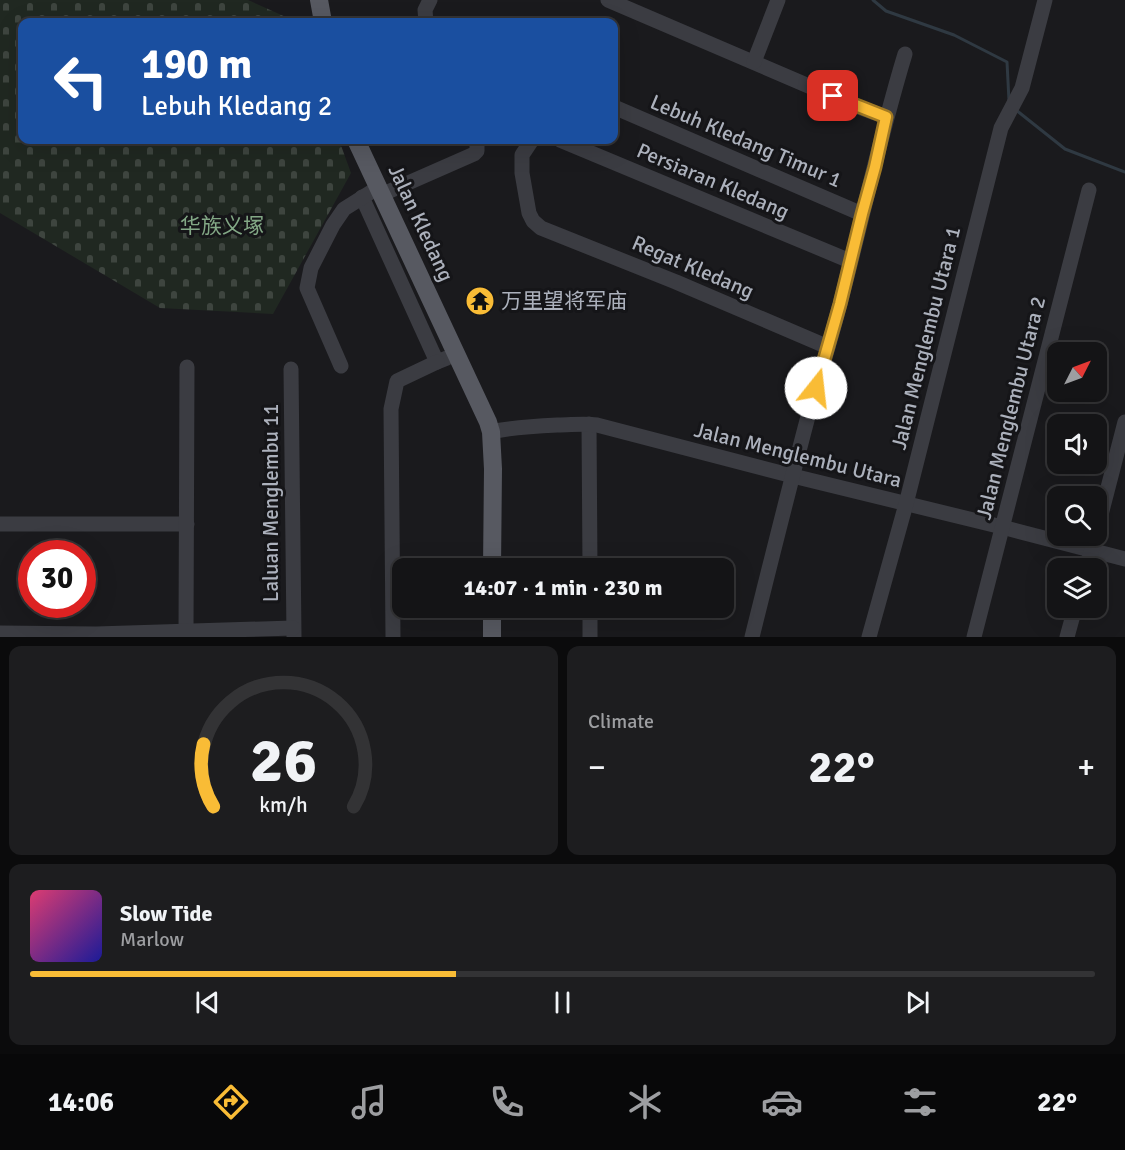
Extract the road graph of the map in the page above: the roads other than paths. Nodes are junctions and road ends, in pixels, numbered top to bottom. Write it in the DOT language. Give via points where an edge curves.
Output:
graph roads {
  1 [pos="319,0"];
  2 [pos="430,0"];
  3 [pos="608,0"];
  4 [pos="778,0"];
  5 [pos="1045,0"];
  6 [pos="322,18"];
  7 [pos="426,18"];
  8 [pos="905,54"];
  9 [pos="754,62"];
  10 [pos="618,109"];
  11 [pos="886,117"];
  12 [pos="358,144"];
  13 [pos="477,144"];
  14 [pos="529,144"];
  15 [pos="570,144"];
  16 [pos="1089,190"];
  17 [pos="381,191"];
  18 [pos="362,197"];
  19 [pos="862,214"];
  20 [pos="850,261"];
  21 [pos="828,347"];
  22 [pos="456,354"];
  23 [pos="437,362"];
  24 [pos="341,366"];
  25 [pos="187,367"];
  26 [pos="291,369"];
  27 [pos="1125,422"];
  28 [pos="589,424"];
  29 [pos="490,432"];
  30 [pos="794,476"];
  31 [pos="1107,493"];
  32 [pos="906,504"];
  33 [pos="0,524"];
  34 [pos="187,524"];
  35 [pos="1002,527"];
  36 [pos="1047,533"];
  37 [pos="1104,546"];
  38 [pos="492,558"];
  39 [pos="590,558"];
  40 [pos="1125,559"];
  41 [pos="492,618"];
  42 [pos="590,618"];
  43 [pos="1072,618"];
  44 [pos="186,632"];
  45 [pos="294,632"];
  46 [pos="0,633"];
  47 [pos="96,635"];
  48 [pos="393,637"];
  49 [pos="492,637"];
  50 [pos="590,637"];
  51 [pos="752,637"];
  52 [pos="869,637"];
  53 [pos="974,637"];
  54 [pos="1067,637"];
  1 -- 6 [label="main road"];
  2 -- 7 [label="street"];
  3 -- 9 [label="street"];
  4 -- 9 [label="street"];
  5 -- 32 [label="street, Jalan Menglembu Utara 1" via="1015,101 1002,128"];
  8 -- 11 [label="street"];
  9 -- 11 [label="street"];
  10 -- 19 [label="street, Lebuh Kledang Timur 1"];
  11 -- 19 [label="street"];
  12 -- 17 [label="main road, Jalan Kledang"];
  13 -- 17 [label="street" via="474,154"];
  14 -- 21 [label="street, Regat Kledang" via="522,155 522,173 529,213 541,228"];
  15 -- 20 [label="street, Persiaran Kledang"];
  16 -- 35 [label="street, Jalan Menglembu Utara 2"];
  17 -- 18 [label="street"];
  17 -- 22 [label="main road, Jalan Kledang"];
  18 -- 23 [label="street"];
  18 -- 24 [label="street" via="344,209 333,225 308,279 308,288"];
  19 -- 20 [label="street"];
  20 -- 21 [label="street"];
  21 -- 30 [label="street"];
  22 -- 23 [label="street"];
  22 -- 29 [label="main road, Jalan Kledang"];
  23 -- 48 [label="street" via="397,381 393,396"];
  25 -- 34 [label="street"];
  26 -- 45 [label="street, Laluan Menglembu 11"];
  27 -- 31 [label="street"];
  28 -- 29 [label="street, Jalan Menglembu Utara"];
  28 -- 30 [label="street, Jalan Menglembu Utara"];
  28 -- 39 [label="street"];
  29 -- 38 [label="main road, Jalan Kledang"];
  30 -- 32 [label="street, Jalan Menglembu Utara"];
  30 -- 51 [label="street"];
  32 -- 35 [label="street, Jalan Menglembu Utara"];
  32 -- 52 [label="street, Jalan Menglembu Utara 1"];
  33 -- 34 [label="street"];
  34 -- 44 [label="street"];
  35 -- 36 [label="street, Jalan Menglembu Utara"];
  35 -- 53 [label="street, Jalan Menglembu Utara 2"];
  37 -- 40 [label="street, Jalan Menglembu Utara"];
  41 -- 49 [label="main road"];
  42 -- 50 [label="street"];
  43 -- 54 [label="street"];
  44 -- 45 [label="street"];
  44 -- 47 [label="street"];
  46 -- 47 [label="street"];
}
